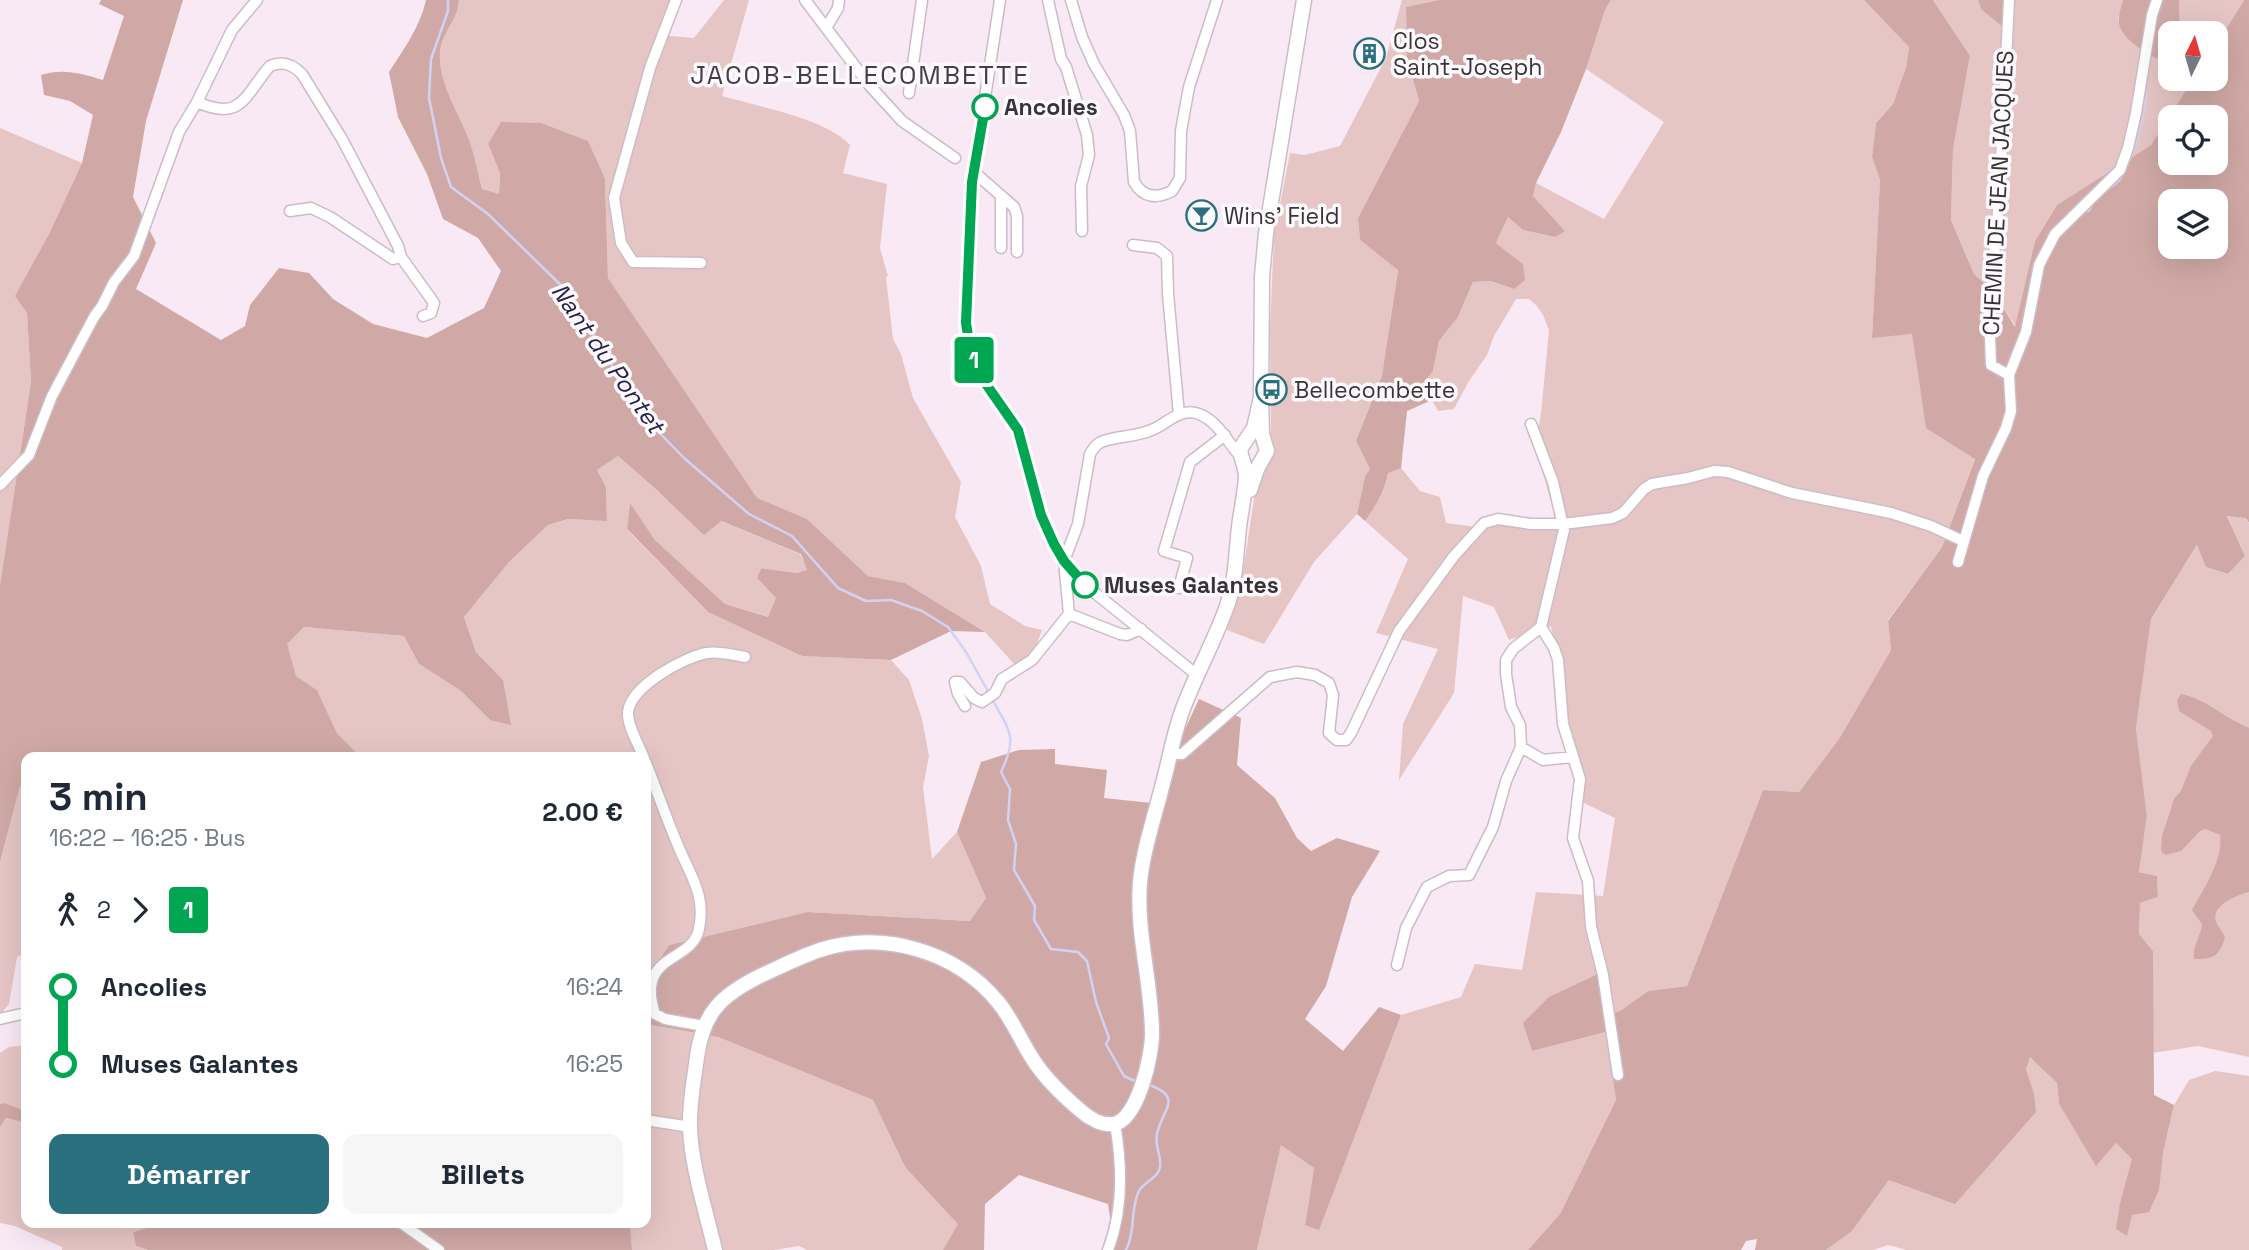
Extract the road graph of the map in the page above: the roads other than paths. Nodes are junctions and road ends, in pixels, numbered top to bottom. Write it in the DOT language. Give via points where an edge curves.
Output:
graph roads {
  1 [pos="257,0"];
  2 [pos="676,0"];
  3 [pos="805,0"];
  4 [pos="839,0"];
  5 [pos="922,0"];
  6 [pos="1000,0"];
  7 [pos="1048,0"];
  8 [pos="1071,0"];
  9 [pos="1217,0"];
  10 [pos="1304,0"];
  11 [pos="2009,0"];
  12 [pos="2148,0"];
  13 [pos="2157,0"];
  14 [pos="2152,15"];
  15 [pos="826,28"];
  16 [pos="909,93"];
  17 [pos="197,102"];
  18 [pos="954,158"];
  19 [pos="974,172"];
  20 [pos="1001,197"];
  21 [pos="290,211"];
  22 [pos="1082,231"];
  23 [pos="1133,245"];
  24 [pos="1001,248"];
  25 [pos="1017,252"];
  26 [pos="401,257"];
  27 [pos="701,263"];
  28 [pos="423,316"];
  29 [pos="2009,375"];
  30 [pos="1261,397"];
  31 [pos="1179,415"];
  32 [pos="1531,424"];
  33 [pos="1225,435"];
  34 [pos="1246,439"];
  35 [pos="1264,442"];
  36 [pos="1242,458"];
  37 [pos="1261,462"];
  38 [pos="0,485"];
  39 [pos="1240,524"];
  40 [pos="1563,524"];
  41 [pos="1963,541"];
  42 [pos="1064,561"];
  43 [pos="1958,562"];
  44 [pos="1179,588"];
  45 [pos="1069,614"];
  46 [pos="1541,627"];
  47 [pos="1141,629"];
  48 [pos="744,657"];
  49 [pos="1196,675"];
  50 [pos="965,706"];
  51 [pos="1521,747"];
  52 [pos="642,752"];
  53 [pos="1171,754"];
  54 [pos="1572,757"];
  55 [pos="651,776"];
  56 [pos="1397,965"];
  57 [pos="651,983"];
  58 [pos="651,1002"];
  59 [pos="21,1014"];
  60 [pos="0,1019"];
  61 [pos="704,1026"];
  62 [pos="1618,1075"];
  63 [pos="651,1121"];
  64 [pos="1115,1124"];
  65 [pos="690,1127"];
  66 [pos="408,1228"];
  67 [pos="439,1250"];
  68 [pos="715,1250"];
  69 [pos="1108,1250"];
  1 -- 17 [label="street" via="232,30"];
  2 -- 27 [label="street" via="650,68 614,198 621,243 633,262"];
  3 -- 15 [label="street"];
  4 -- 15 [label="street"];
  5 -- 16 [label="street"];
  6 -- 19 [label="street"];
  7 -- 22 [label="street" via="1061,60 1087,135"];
  8 -- 9 [label="street" via="1094,64 1130,131 1134,182 1138,190 1155,197 1172,191 1180,178 1181,131 1189,88"];
  10 -- 30 [label="main road" via="1266,233"];
  11 -- 29 [label="street, CHEMIN DE JEAN JACQUES" via="1989,321 1991,365"];
  12 -- 14 [label="street"];
  13 -- 14 [label="street"];
  14 -- 29 [label="street" via="2136,113 2120,170 2055,234 2044,253 2026,332"];
  15 -- 18 [label="street" via="902,121"];
  17 -- 26 [label="street" via="225,111 235,108 270,66 293,65 342,139"];
  17 -- 38 [label="street" via="179,132 134,256 114,282 52,396 29,454"];
  19 -- 20 [label="street"];
  19 -- 42 [label="street" via="966,323 970,348 979,374 1018,430 1041,515"];
  20 -- 24 [label="street"];
  20 -- 25 [label="street" via="1014,207 1017,216"];
  21 -- 26 [label="street" via="311,208 393,259"];
  23 -- 31 [label="street" via="1157,248 1167,256"];
  26 -- 28 [label="street" via="434,303 431,313"];
  29 -- 41 [label="street" via="2011,411 1983,476"];
  30 -- 34 [label="main road" via="1254,428"];
  30 -- 35 [label="main road"];
  31 -- 33 [label="street" via="1198,414"];
  31 -- 42 [label="street" via="1148,432 1094,446 1078,524"];
  32 -- 40 [label="street"];
  33 -- 34 [label="street"];
  33 -- 36 [label="street"];
  33 -- 44 [label="street" via="1190,462 1164,551 1187,558"];
  34 -- 35 [label="main road"];
  34 -- 36 [label="main road" via="1240,446"];
  35 -- 37 [label="main road" via="1267,454"];
  36 -- 37 [label="main road" via="1253,465"];
  36 -- 39 [label="main road" via="1246,479"];
  37 -- 39 [label="main road"];
  39 -- 49 [label="main road" via="1233,588"];
  40 -- 41 [label="street" via="1612,518 1652,484 1719,471 1792,493 1891,513"];
  40 -- 46 [label="street"];
  40 -- 53 [label="street" via="1498,519 1484,523 1472,534 1399,631 1346,740 1329,733 1334,695 1329,683 1315,675 1286,673 1254,688 1182,754"];
  41 -- 43 [label="street"];
  42 -- 45 [label="street"];
  42 -- 47 [label="street"];
  45 -- 47 [label="street" via="1120,634"];
  45 -- 50 [label="street" via="1032,660 1002,679 991,696 978,702 956,681"];
  46 -- 51 [label="street" via="1506,660"];
  46 -- 54 [label="street" via="1558,660 1563,724"];
  47 -- 49 [label="street"];
  48 -- 52 [label="street" via="709,653 691,657 643,687 628,713"];
  49 -- 53 [label="main road"];
  51 -- 54 [label="street" via="1544,761"];
  51 -- 56 [label="street" via="1493,827 1469,875 1448,876 1427,887 1406,928"];
  53 -- 64 [label="main road" via="1140,885 1152,1037 1142,1084 1127,1115"];
  54 -- 62 [label="street" via="1580,779 1573,838 1588,881 1591,928"];
  55 -- 57 [label="street" via="695,880 701,908 694,943 664,962"];
  58 -- 61 [label="street" via="655,1014 665,1019"];
  59 -- 60 [label="street"];
  61 -- 64 [label="main road" via="711,1012 736,988 786,963 837,946 897,944 939,957 981,985 1011,1019 1054,1087 1086,1115"];
  61 -- 65 [label="main road"];
  63 -- 65 [label="street"];
  64 -- 69 [label="street" via="1117,1222"];
  65 -- 68 [label="main road"];
  66 -- 67 [label="street"];
}
